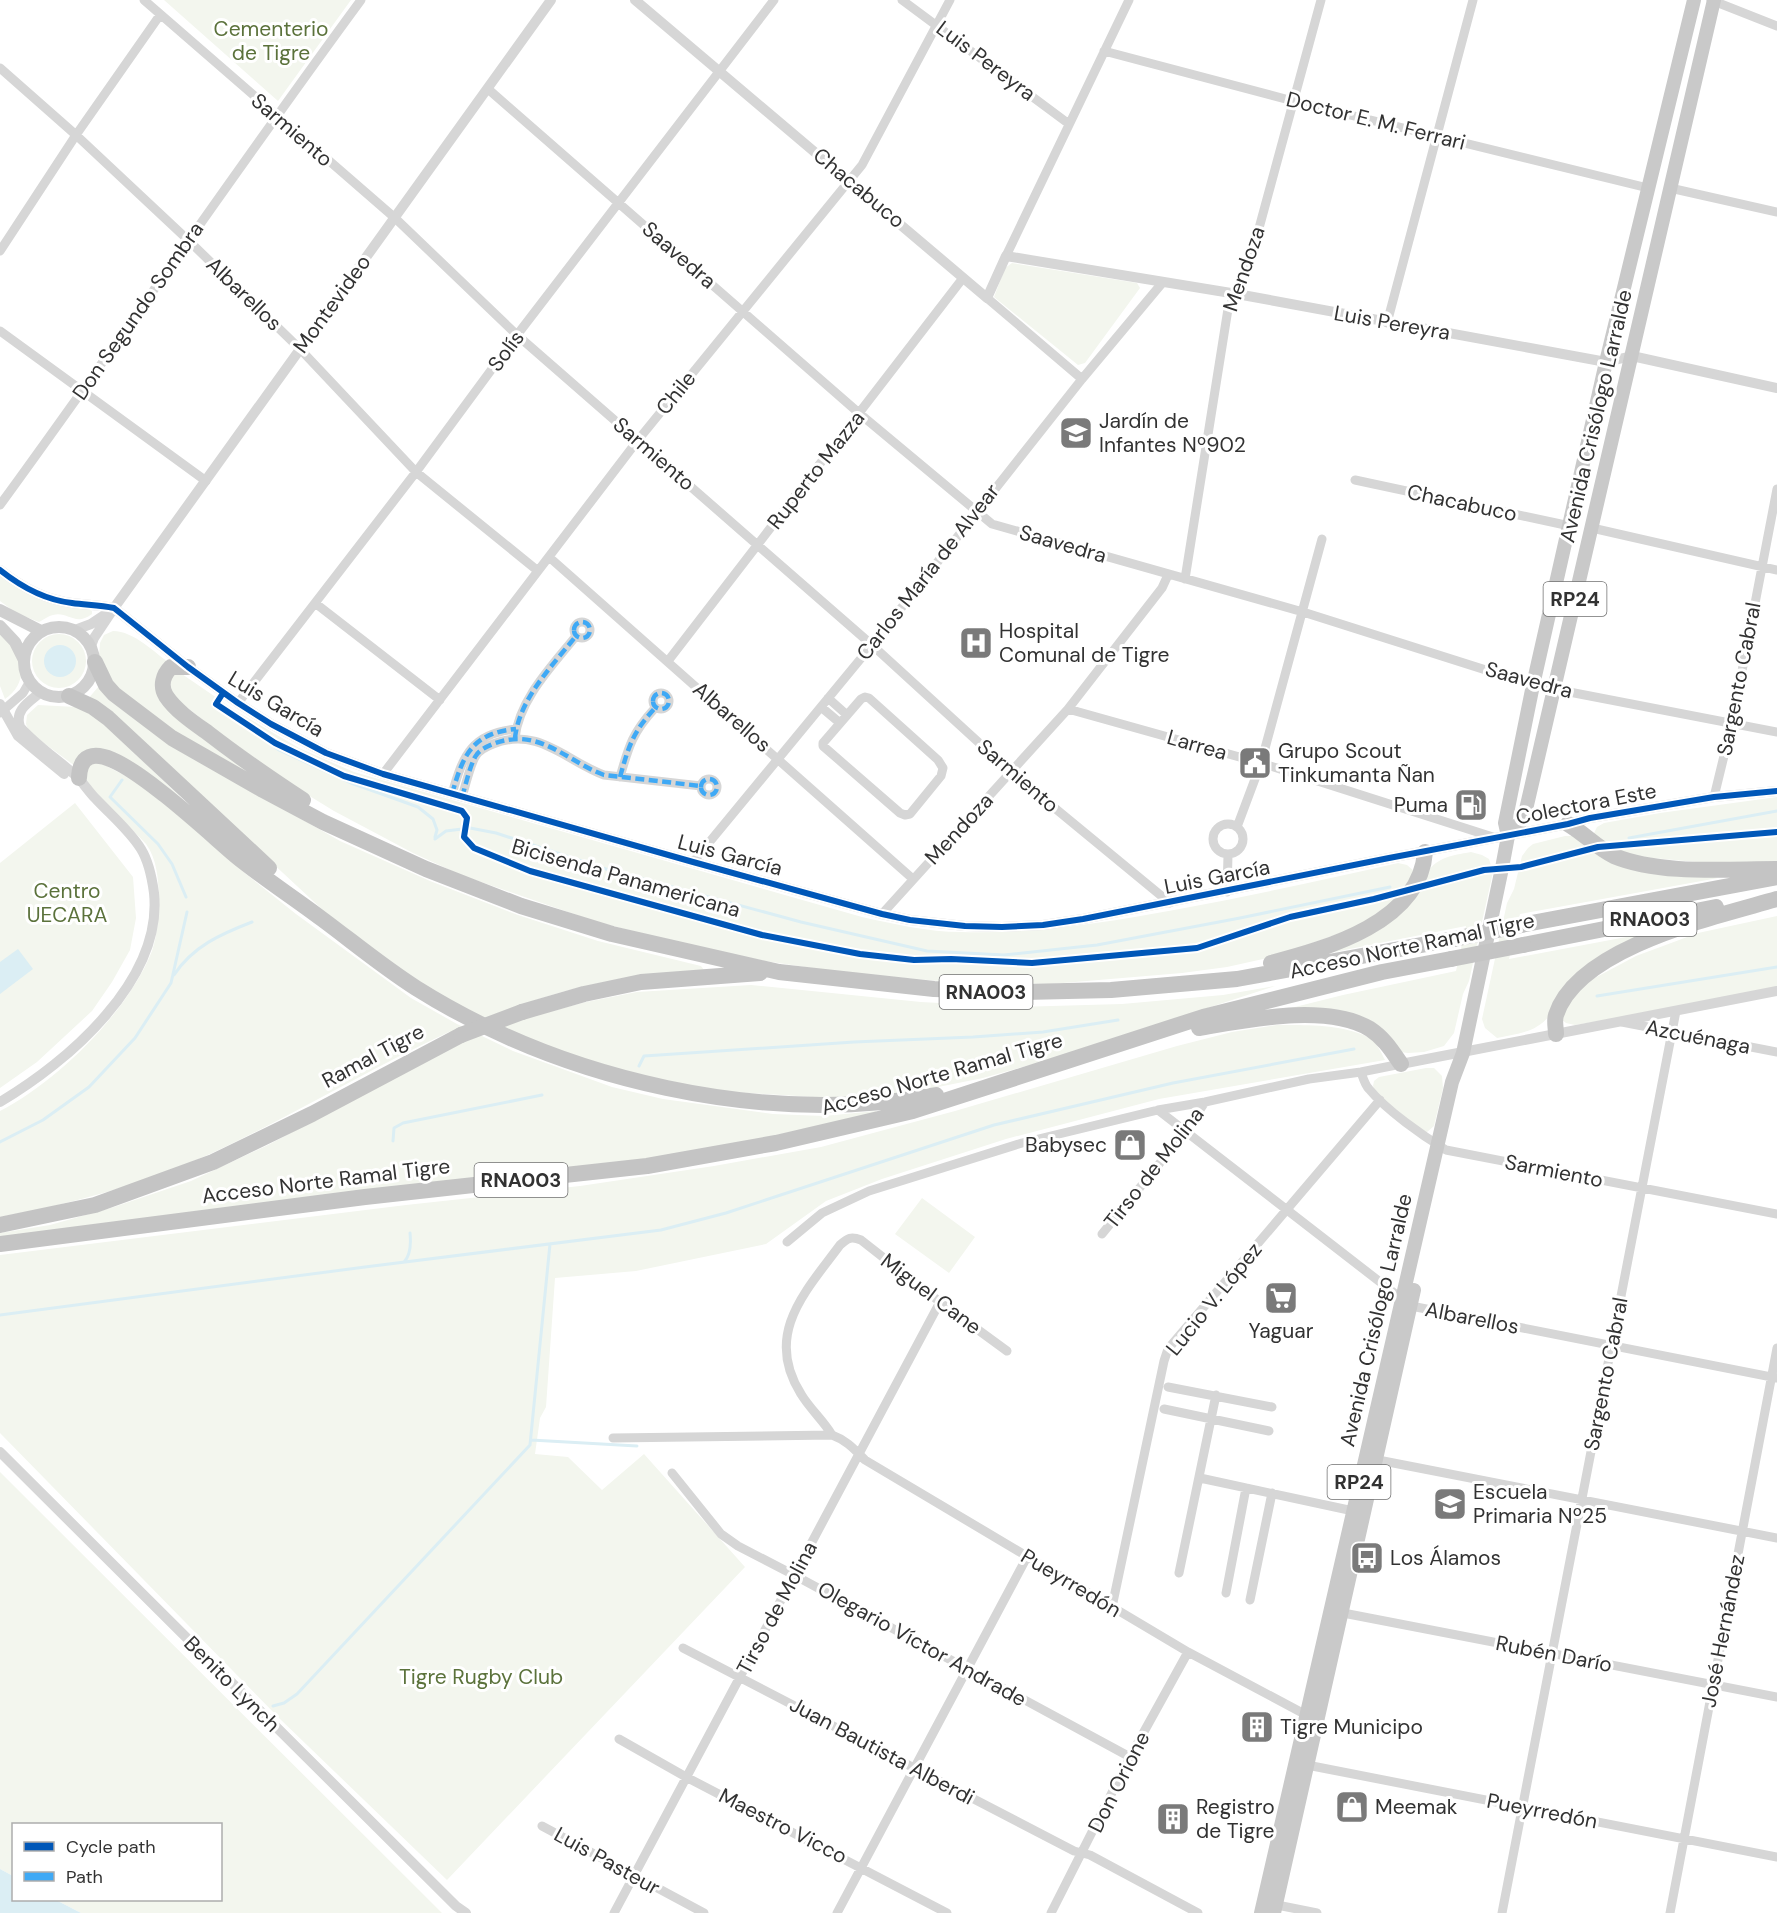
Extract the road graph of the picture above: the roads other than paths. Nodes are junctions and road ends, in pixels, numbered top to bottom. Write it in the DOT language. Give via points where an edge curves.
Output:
graph roads {
  1 [pos="144,0"];
  2 [pos="361,0"];
  3 [pos="552,0"];
  4 [pos="635,0"];
  5 [pos="774,0"];
  6 [pos="902,0"];
  7 [pos="950,0"];
  8 [pos="1129,0"];
  9 [pos="1320,0"];
  10 [pos="1473,0"];
  11 [pos="1694,0"];
  12 [pos="1713,0"];
  13 [pos="160,15"];
  14 [pos="938,25"];
  15 [pos="1777,26"];
  16 [pos="1104,51"];
  17 [pos="0,68"];
  18 [pos="721,71"];
  19 [pos="488,88"];
  20 [pos="1293,101"];
  21 [pos="276,116"];
  22 [pos="1069,124"];
  23 [pos="76,135"];
  24 [pos="1437,136"];
  25 [pos="849,180"];
  26 [pos="1648,188"];
  27 [pos="1670,188"];
  28 [pos="620,203"];
  29 [pos="1777,212"];
  30 [pos="395,218"];
  31 [pos="188,240"];
  32 [pos="0,251"];
  33 [pos="1006,256"];
  34 [pos="963,278"];
  35 [pos="1163,282"];
  36 [pos="1237,294"];
  37 [pos="987,298"];
  38 [pos="743,311"];
  39 [pos="1387,322"];
  40 [pos="0,331"];
  41 [pos="518,335"];
  42 [pos="300,349"];
  43 [pos="1632,356"];
  44 [pos="1606,362"];
  45 [pos="1082,379"];
  46 [pos="1777,388"];
  47 [pos="83,392"];
  48 [pos="860,414"];
  49 [pos="638,440"];
  50 [pos="416,472"];
  51 [pos="1355,480"];
  52 [pos="206,481"];
  53 [pos="1777,489"];
  54 [pos="0,506"];
  55 [pos="976,512"];
  56 [pos="1570,526"];
  57 [pos="1592,528"];
  58 [pos="1322,539"];
  59 [pos="758,545"];
  60 [pos="549,557"];
  61 [pos="1762,566"];
  62 [pos="0,570"];
  63 [pos="1777,570"];
  64 [pos="538,571"];
  65 [pos="1168,575"];
  66 [pos="1185,579"];
  67 [pos="315,603"];
  68 [pos="114,608"];
  69 [pos="0,610"];
  70 [pos="1304,612"];
  71 [pos="0,626"];
  72 [pos="135,626"];
  73 [pos="100,627"];
  74 [pos="75,630"];
  75 [pos="41,632"];
  76 [pos="576,636"];
  77 [pos="872,645"];
  78 [pos="93,654"];
  79 [pos="24,660"];
  80 [pos="668,661"];
  81 [pos="188,667"];
  82 [pos="30,681"];
  83 [pos="1533,685"];
  84 [pos="1552,688"];
  85 [pos="41,692"];
  86 [pos="69,696"];
  87 [pos="828,698"];
  88 [pos="440,700"];
  89 [pos="238,703"];
  90 [pos="821,707"];
  91 [pos="21,708"];
  92 [pos="655,708"];
  93 [pos="1,709"];
  94 [pos="1068,709"];
  95 [pos="847,715"];
  96 [pos="840,723"];
  97 [pos="1732,723"];
  98 [pos="1777,732"];
  99 [pos="515,733"];
  100 [pos="778,758"];
  101 [pos="1261,763"];
  102 [pos="1011,772"];
  103 [pos="383,774"];
  104 [pos="620,777"];
  105 [pos="79,778"];
  106 [pos="701,786"];
  107 [pos="1777,791"];
  108 [pos="457,795"];
  109 [pos="93,796"];
  110 [pos="1714,797"];
  111 [pos="1568,824"];
  112 [pos="1237,827"];
  113 [pos="1502,837"];
  114 [pos="375,846"];
  115 [pos="1425,852"];
  116 [pos="1228,855"];
  117 [pos="693,862"];
  118 [pos="1777,869"];
  119 [pos="1777,877"];
  120 [pos="913,879"];
  121 [pos="1227,892"];
  122 [pos="1777,898"];
  123 [pos="1170,903"];
  124 [pos="882,914"];
  125 [pos="321,919"];
  126 [pos="779,972"];
  127 [pos="1194,983"];
  128 [pos="1777,991"];
  129 [pos="1676,1011"];
  130 [pos="1619,1022"];
  131 [pos="1672,1032"];
  132 [pos="1556,1034"];
  133 [pos="1142,1037"];
  134 [pos="1777,1052"];
  135 [pos="1463,1053"];
  136 [pos="1401,1064"];
  137 [pos="1034,1072"];
  138 [pos="1361,1072"];
  139 [pos="1380,1100"];
  140 [pos="0,1102"];
  141 [pos="1205,1102"];
  142 [pos="1158,1110"];
  143 [pos="1186,1131"];
  144 [pos="1442,1148"];
  145 [pos="1641,1188"];
  146 [pos="1286,1210"];
  147 [pos="1777,1214"];
  148 [pos="0,1225"];
  149 [pos="1102,1234"];
  150 [pos="854,1237"];
  151 [pos="787,1242"];
  152 [pos="0,1244"];
  153 [pos="940,1302"];
  154 [pos="1407,1302"];
  155 [pos="1611,1346"];
  156 [pos="1777,1348"];
  157 [pos="1007,1351"];
  158 [pos="1774,1377"];
  159 [pos="1168,1387"];
  160 [pos="1216,1395"];
  161 [pos="1272,1407"];
  162 [pos="1164,1409"];
  163 [pos="1212,1419"];
  164 [pos="1269,1431"];
  165 [pos="832,1435"];
  166 [pos="613,1438"];
  167 [pos="0,1452"];
  168 [pos="859,1454"];
  169 [pos="1370,1459"];
  170 [pos="672,1473"];
  171 [pos="1200,1478"];
  172 [pos="1246,1488"];
  173 [pos="1272,1493"];
  174 [pos="1581,1500"];
  175 [pos="1358,1512"];
  176 [pos="1742,1531"];
  177 [pos="1777,1538"];
  178 [pos="1027,1557"];
  179 [pos="1179,1573"];
  180 [pos="794,1575"];
  181 [pos="1226,1593"];
  182 [pos="1250,1600"];
  183 [pos="1112,1607"];
  184 [pos="1336,1612"];
  185 [pos="683,1648"];
  186 [pos="1188,1652"];
  187 [pos="1552,1654"];
  188 [pos="967,1669"];
  189 [pos="740,1677"];
  190 [pos="1713,1685"];
  191 [pos="1777,1697"];
  192 [pos="1313,1718"];
  193 [pos="619,1740"];
  194 [pos="1130,1757"];
  195 [pos="1307,1765"];
  196 [pos="914,1769"];
  197 [pos="686,1777"];
  198 [pos="1522,1808"];
  199 [pos="542,1826"];
  200 [pos="1684,1839"];
  201 [pos="1082,1853"];
  202 [pos="1777,1857"];
  203 [pos="861,1867"];
  204 [pos="634,1876"];
  205 [pos="1269,1908"];
  206 [pos="466,1913"];
  207 [pos="614,1913"];
  208 [pos="704,1913"];
  209 [pos="837,1913"];
  210 [pos="947,1913"];
  211 [pos="1052,1913"];
  212 [pos="1198,1913"];
  213 [pos="1317,1913"];
  214 [pos="1502,1913"];
  215 [pos="1670,1913"];
  1 -- 13 [label="street, Sarmiento"];
  2 -- 21 [label="street, Don Segundo Sombra"];
  3 -- 19 [label="street, Montevideo"];
  4 -- 18 [label="street, Chacabuco"];
  5 -- 18 [label="street, Solís"];
  6 -- 14 [label="street, Luis Pereyra"];
  7 -- 14 [label="street, Chile"];
  8 -- 16 [label="street"];
  9 -- 20 [label="street, Mendoza"];
  10 -- 24 [label="street"];
  11 -- 26 [label="main road, Avenida Crisólogo Larralde / RP24"];
  12 -- 15 [label="street"];
  12 -- 27 [label="main road, Avenida Crisólogo Larralde / RP24"];
  13 -- 21 [label="street, Sarmiento"];
  13 -- 23 [label="street"];
  14 -- 22 [label="street, Luis Pereyra"];
  14 -- 25 [label="street, Chile" via="862,165"];
  16 -- 20 [label="street, Doctor E. M. Ferrari"];
  16 -- 22 [label="street"];
  17 -- 23 [label="street, Albarellos"];
  18 -- 25 [label="street, Chacabuco"];
  18 -- 28 [label="street, Solís"];
  19 -- 28 [label="street, Saavedra"];
  19 -- 30 [label="street, Montevideo"];
  20 -- 24 [label="street, Doctor E. M. Ferrari"];
  20 -- 36 [label="street, Mendoza" via="1246,276"];
  21 -- 30 [label="street, Sarmiento"];
  21 -- 31 [label="street, Don Segundo Sombra"];
  22 -- 33 [label="street"];
  23 -- 31 [label="street, Albarellos"];
  23 -- 32 [label="street"];
  24 -- 26 [label="street, Doctor E. M. Ferrari"];
  24 -- 39 [label="street"];
  25 -- 34 [label="street, Chacabuco"];
  25 -- 38 [label="street, Chile"];
  26 -- 44 [label="main road, Avenida Crisólogo Larralde / RP24"];
  27 -- 29 [label="street"];
  27 -- 43 [label="main road, Avenida Crisólogo Larralde / RP24"];
  28 -- 38 [label="street, Saavedra"];
  28 -- 41 [label="street, Solís"];
  30 -- 41 [label="street, Sarmiento"];
  30 -- 42 [label="street, Montevideo"];
  31 -- 42 [label="street, Albarellos"];
  31 -- 47 [label="street, Don Segundo Sombra"];
  33 -- 35 [label="street, Luis Pereyra"];
  33 -- 37 [label="street"];
  34 -- 37 [label="street, Chacabuco"];
  34 -- 48 [label="street, Ruperto Mazza"];
  35 -- 36 [label="street, Luis Pereyra"];
  35 -- 45 [label="street, Carlos María de Alvear"];
  36 -- 39 [label="street, Luis Pereyra"];
  36 -- 66 [label="street, Mendoza" via="1228,309"];
  37 -- 45 [label="street, Chacabuco"];
  38 -- 48 [label="street, Saavedra"];
  38 -- 49 [label="street, Chile"];
  39 -- 44 [label="street, Luis Pereyra"];
  40 -- 47 [label="street"];
  41 -- 49 [label="street, Sarmiento"];
  41 -- 50 [label="street, Solís"];
  42 -- 50 [label="street, Albarellos"];
  42 -- 52 [label="street, Montevideo"];
  43 -- 44 [label="street, Luis Pereyra"];
  43 -- 46 [label="street, Luis Pereyra"];
  43 -- 57 [label="main road, Avenida Crisólogo Larralde / RP24"];
  44 -- 56 [label="main road, Avenida Crisólogo Larralde / RP24"];
  45 -- 55 [label="street, Carlos María de Alvear"];
  47 -- 52 [label="street"];
  47 -- 54 [label="street, Don Segundo Sombra"];
  48 -- 55 [label="street, Saavedra"];
  48 -- 59 [label="street, Ruperto Mazza"];
  49 -- 59 [label="street, Sarmiento"];
  49 -- 60 [label="street, Chile"];
  50 -- 64 [label="street, Albarellos"];
  50 -- 67 [label="street, Solís"];
  51 -- 56 [label="street, Chacabuco"];
  52 -- 68 [label="street, Montevideo"];
  53 -- 61 [label="street, Sargento Cabral"];
  55 -- 65 [label="street, Saavedra" via="992,524"];
  55 -- 77 [label="street, Carlos María de Alvear"];
  56 -- 83 [label="main road, Avenida Crisólogo Larralde / RP24"];
  57 -- 61 [label="street"];
  57 -- 84 [label="main road, Avenida Crisólogo Larralde / RP24"];
  58 -- 70 [label="street"];
  59 -- 77 [label="street, Sarmiento"];
  59 -- 80 [label="street, Ruperto Mazza"];
  60 -- 64 [label="street, Chile"];
  60 -- 80 [label="street, Albarellos"];
  61 -- 63 [label="street"];
  61 -- 97 [label="street, Sargento Cabral"];
  62 -- 68 [label="street" via="51,599"];
  64 -- 88 [label="street, Chile"];
  65 -- 66 [label="street, Saavedra"];
  65 -- 94 [label="street, Mendoza"];
  66 -- 70 [label="street, Saavedra"];
  67 -- 88 [label="street"];
  67 -- 89 [label="street, Solís"];
  68 -- 72 [label="street, Luis García"];
  68 -- 73 [label="street, Montevideo"];
  68 -- 74 [label="street, Montevideo"];
  69 -- 75 [label="main road"];
  70 -- 83 [label="street, Saavedra"];
  70 -- 101 [label="street"];
  71 -- 79 [label="main road" via="15,642"];
  72 -- 73 [label="street" via="112,622"];
  72 -- 81 [label="street, Luis García"];
  73 -- 78 [label="street, Montevideo"];
  74 -- 75 [label="main road" via="58,626"];
  74 -- 78 [label="main road" via="87,639"];
  75 -- 79 [label="main road" via="29,644"];
  76 -- 99 [label="street" via="529,699"];
  77 -- 87 [label="street, Carlos María de Alvear"];
  77 -- 102 [label="street, Sarmiento"];
  78 -- 86 [label="main road" via="93,671 84,687"];
  78 -- 114 [label="highway" via="106,686 172,738 322,822"];
  79 -- 82 [label="main road"];
  80 -- 100 [label="street, Albarellos"];
  81 -- 89 [label="street, Luis García"];
  81 -- 114 [label="highway" via="171,667 165,675 166,697 249,764"];
  82 -- 85 [label="main road"];
  82 -- 93 [label="street" via="23,693"];
  83 -- 84 [label="street, Saavedra"];
  83 -- 113 [label="main road, Avenida Crisólogo Larralde / RP24"];
  84 -- 97 [label="street, Saavedra"];
  84 -- 113 [label="main road, Avenida Crisólogo Larralde / RP24" via="1524,818"];
  85 -- 86 [label="main road"];
  85 -- 91 [label="street"];
  86 -- 125 [label="highway" via="108,717"];
  87 -- 90 [label="street, Carlos María de Alvear"];
  87 -- 95 [label="street"];
  88 -- 103 [label="street, Chile"];
  89 -- 103 [label="street, Luis García" via="318,749"];
  90 -- 96 [label="street"];
  90 -- 100 [label="street, Carlos María de Alvear"];
  91 -- 93 [label="street"];
  91 -- 105 [label="street" via="20,727"];
  92 -- 104 [label="street" via="634,734"];
  93 -- 109 [label="street" via="24,742"];
  94 -- 101 [label="street, Larrea"];
  94 -- 102 [label="street, Mendoza"];
  95 -- 96 [label="street"];
  95 -- 96 [label="street" via="861,699 869,698 938,760 943,768 941,776 910,814 900,813 823,746"];
  97 -- 98 [label="street, Saavedra"];
  97 -- 110 [label="street, Sargento Cabral"];
  99 -- 104 [label="street" via="592,770"];
  99 -- 108 [label="street" via="477,754"];
  100 -- 117 [label="street, Carlos María de Alvear"];
  100 -- 120 [label="street, Albarellos"];
  101 -- 112 [label="street"];
  101 -- 113 [label="street, Larrea"];
  102 -- 120 [label="street, Mendoza"];
  102 -- 123 [label="street, Sarmiento"];
  103 -- 108 [label="street, Luis García"];
  104 -- 106 [label="street"];
  105 -- 109 [label="street"];
  105 -- 125 [label="highway" via="79,767 89,758 102,757 121,764"];
  107 -- 110 [label="street, Colectora Este"];
  108 -- 117 [label="street, Luis García"];
  109 -- 140 [label="street" via="141,849 146,860 154,900 148,948 124,990 88,1034 44,1074"];
  110 -- 111 [label="street, Colectora Este"];
  111 -- 113 [label="street, Colectora Este"];
  111 -- 118 [label="highway" via="1601,849 1645,864 1703,870"];
  112 -- 116 [label="street" via="1243,834 1243,844 1238,852"];
  112 -- 116 [label="street" via="1222,826 1213,838 1219,852"];
  113 -- 115 [label="street, Luis García"];
  113 -- 135 [label="main road, Avenida Crisólogo Larralde / RP24"];
  114 -- 126 [label="highway" via="521,906 612,934"];
  115 -- 121 [label="street, Luis García"];
  115 -- 127 [label="highway" via="1410,895 1371,926 1293,958"];
  116 -- 121 [label="street"];
  117 -- 124 [label="street, Luis García"];
  119 -- 127 [label="highway, Acceso Norte Ramal Tigre / RNA003, bridge" via="1272,973"];
  120 -- 124 [label="street, Mendoza"];
  121 -- 123 [label="street, Luis García"];
  122 -- 132 [label="highway" via="1650,939 1608,960 1567,994 1555,1017"];
  122 -- 133 [label="highway, Acceso Norte Ramal Tigre / RNA003, bridge" via="1651,918 1382,972 1203,1017"];
  123 -- 124 [label="street, Luis García" via="1083,920 1002,927 922,922"];
  125 -- 137 [label="highway" via="415,987 511,1038 575,1063 702,1095 763,1101 884,1102"];
  126 -- 127 [label="highway, Acceso Norte Ramal Tigre / RNA003" via="987,992 1111,990"];
  126 -- 148 [label="highway, Ramal Tigre / RNA003, bridge" via="641,982 522,1012 461,1035 213,1162 95,1205"];
  128 -- 129 [label="street"];
  129 -- 130 [label="street"];
  129 -- 131 [label="street, Sargento Cabral"];
  130 -- 131 [label="street, Azcuénaga"];
  130 -- 132 [label="street"];
  131 -- 134 [label="street, Azcuénaga"];
  131 -- 145 [label="street, Sargento Cabral"];
  132 -- 135 [label="street"];
  133 -- 136 [label="highway" via="1273,1017 1335,1018 1370,1029"];
  133 -- 137 [label="highway, Acceso Norte Ramal Tigre / RNA003"];
  135 -- 136 [label="street"];
  135 -- 144 [label="main road, Avenida Crisólogo Larralde / RP24" via="1461,1084"];
  136 -- 138 [label="street"];
  137 -- 152 [label="highway, Acceso Norte Ramal Tigre / RNA003" via="877,1120 647,1166"];
  138 -- 139 [label="street, Sarmiento" via="1367,1088"];
  138 -- 141 [label="street"];
  139 -- 144 [label="street, Sarmiento"];
  139 -- 146 [label="street, Lucio V. López"];
  141 -- 142 [label="street"];
  141 -- 143 [label="street, Tirso de Molina"];
  142 -- 143 [label="street, Albarellos"];
  142 -- 151 [label="street" via="1022,1143 868,1191 822,1213"];
  143 -- 146 [label="street, Albarellos"];
  143 -- 149 [label="street, Tirso de Molina"];
  144 -- 145 [label="street, Sarmiento"];
  144 -- 154 [label="main road, Avenida Crisólogo Larralde / RP24"];
  145 -- 147 [label="street, Sarmiento"];
  145 -- 155 [label="street, Sargento Cabral"];
  146 -- 154 [label="street, Albarellos"];
  146 -- 183 [label="street, Lucio V. López" via="1168,1348"];
  150 -- 153 [label="street, Miguel Cane"];
  150 -- 165 [label="street, Pueyrredón" via="840,1245 797,1302 787,1332 789,1369 795,1383"];
  153 -- 157 [label="street, Miguel Cane"];
  153 -- 168 [label="street, Tirso de Molina"];
  154 -- 155 [label="street, Albarellos"];
  154 -- 169 [label="main road, Avenida Crisólogo Larralde / RP24"];
  155 -- 158 [label="street, Albarellos"];
  155 -- 174 [label="street, Sargento Cabral"];
  156 -- 158 [label="street, José Hernández"];
  158 -- 176 [label="street, José Hernández"];
  159 -- 160 [label="street"];
  160 -- 161 [label="street"];
  160 -- 163 [label="street"];
  162 -- 163 [label="street"];
  163 -- 164 [label="street"];
  163 -- 171 [label="street"];
  165 -- 166 [label="street"];
  165 -- 168 [label="street, Pueyrredón"];
  167 -- 206 [label="street, Benito Lynch"];
  168 -- 178 [label="street, Pueyrredón"];
  168 -- 180 [label="street, Tirso de Molina"];
  169 -- 174 [label="street"];
  169 -- 175 [label="main road, Avenida Crisólogo Larralde / RP24"];
  170 -- 180 [label="street, Olegario Víctor Andrade" via="721,1534"];
  171 -- 172 [label="street"];
  171 -- 179 [label="street"];
  172 -- 173 [label="street"];
  172 -- 181 [label="street"];
  173 -- 175 [label="street"];
  173 -- 182 [label="street"];
  174 -- 176 [label="street"];
  174 -- 187 [label="street, Sargento Cabral"];
  175 -- 184 [label="main road, Avenida Crisólogo Larralde / RP24"];
  176 -- 177 [label="street"];
  176 -- 190 [label="street, José Hernández"];
  178 -- 183 [label="street, Pueyrredón"];
  178 -- 188 [label="street"];
  180 -- 188 [label="street, Olegario Víctor Andrade"];
  180 -- 189 [label="street, Tirso de Molina"];
  183 -- 186 [label="street, Pueyrredón"];
  184 -- 187 [label="street, Rubén Darío"];
  184 -- 192 [label="main road, Avenida Crisólogo Larralde / RP24"];
  185 -- 189 [label="street, Juan Bautista Alberdi"];
  186 -- 192 [label="street, Pueyrredón"];
  186 -- 194 [label="street, Don Orione"];
  187 -- 190 [label="street, Rubén Darío"];
  187 -- 198 [label="street, Sargento Cabral"];
  188 -- 194 [label="street, Olegario Víctor Andrade"];
  188 -- 196 [label="street"];
  189 -- 196 [label="street, Juan Bautista Alberdi"];
  189 -- 197 [label="street, Tirso de Molina"];
  190 -- 191 [label="street, Rubén Darío"];
  190 -- 200 [label="street, José Hernández"];
  192 -- 195 [label="main road, Avenida Crisólogo Larralde / RP24"];
  192 -- 205 [label="main road, Avenida Crisólogo Larralde / RP24"];
  193 -- 197 [label="street, Maestro Vicco"];
  194 -- 201 [label="street, Don Orione"];
  195 -- 198 [label="street, Pueyrredón"];
  195 -- 205 [label="main road, Avenida Crisólogo Larralde / RP24"];
  196 -- 201 [label="street, Juan Bautista Alberdi"];
  196 -- 203 [label="street"];
  197 -- 203 [label="street, Maestro Vicco"];
  197 -- 204 [label="street, Tirso de Molina"];
  198 -- 200 [label="street, Pueyrredón"];
  198 -- 214 [label="street, Sargento Cabral"];
  199 -- 204 [label="street, Luis Pasteur"];
  200 -- 202 [label="street, Pueyrredón"];
  200 -- 215 [label="street, José Hernández"];
  201 -- 211 [label="street, Don Orione"];
  201 -- 212 [label="street"];
  203 -- 209 [label="street"];
  203 -- 210 [label="street, Maestro Vicco"];
  204 -- 207 [label="street, Tirso de Molina"];
  204 -- 208 [label="street, Luis Pasteur"];
  205 -- 213 [label="street"];
}
